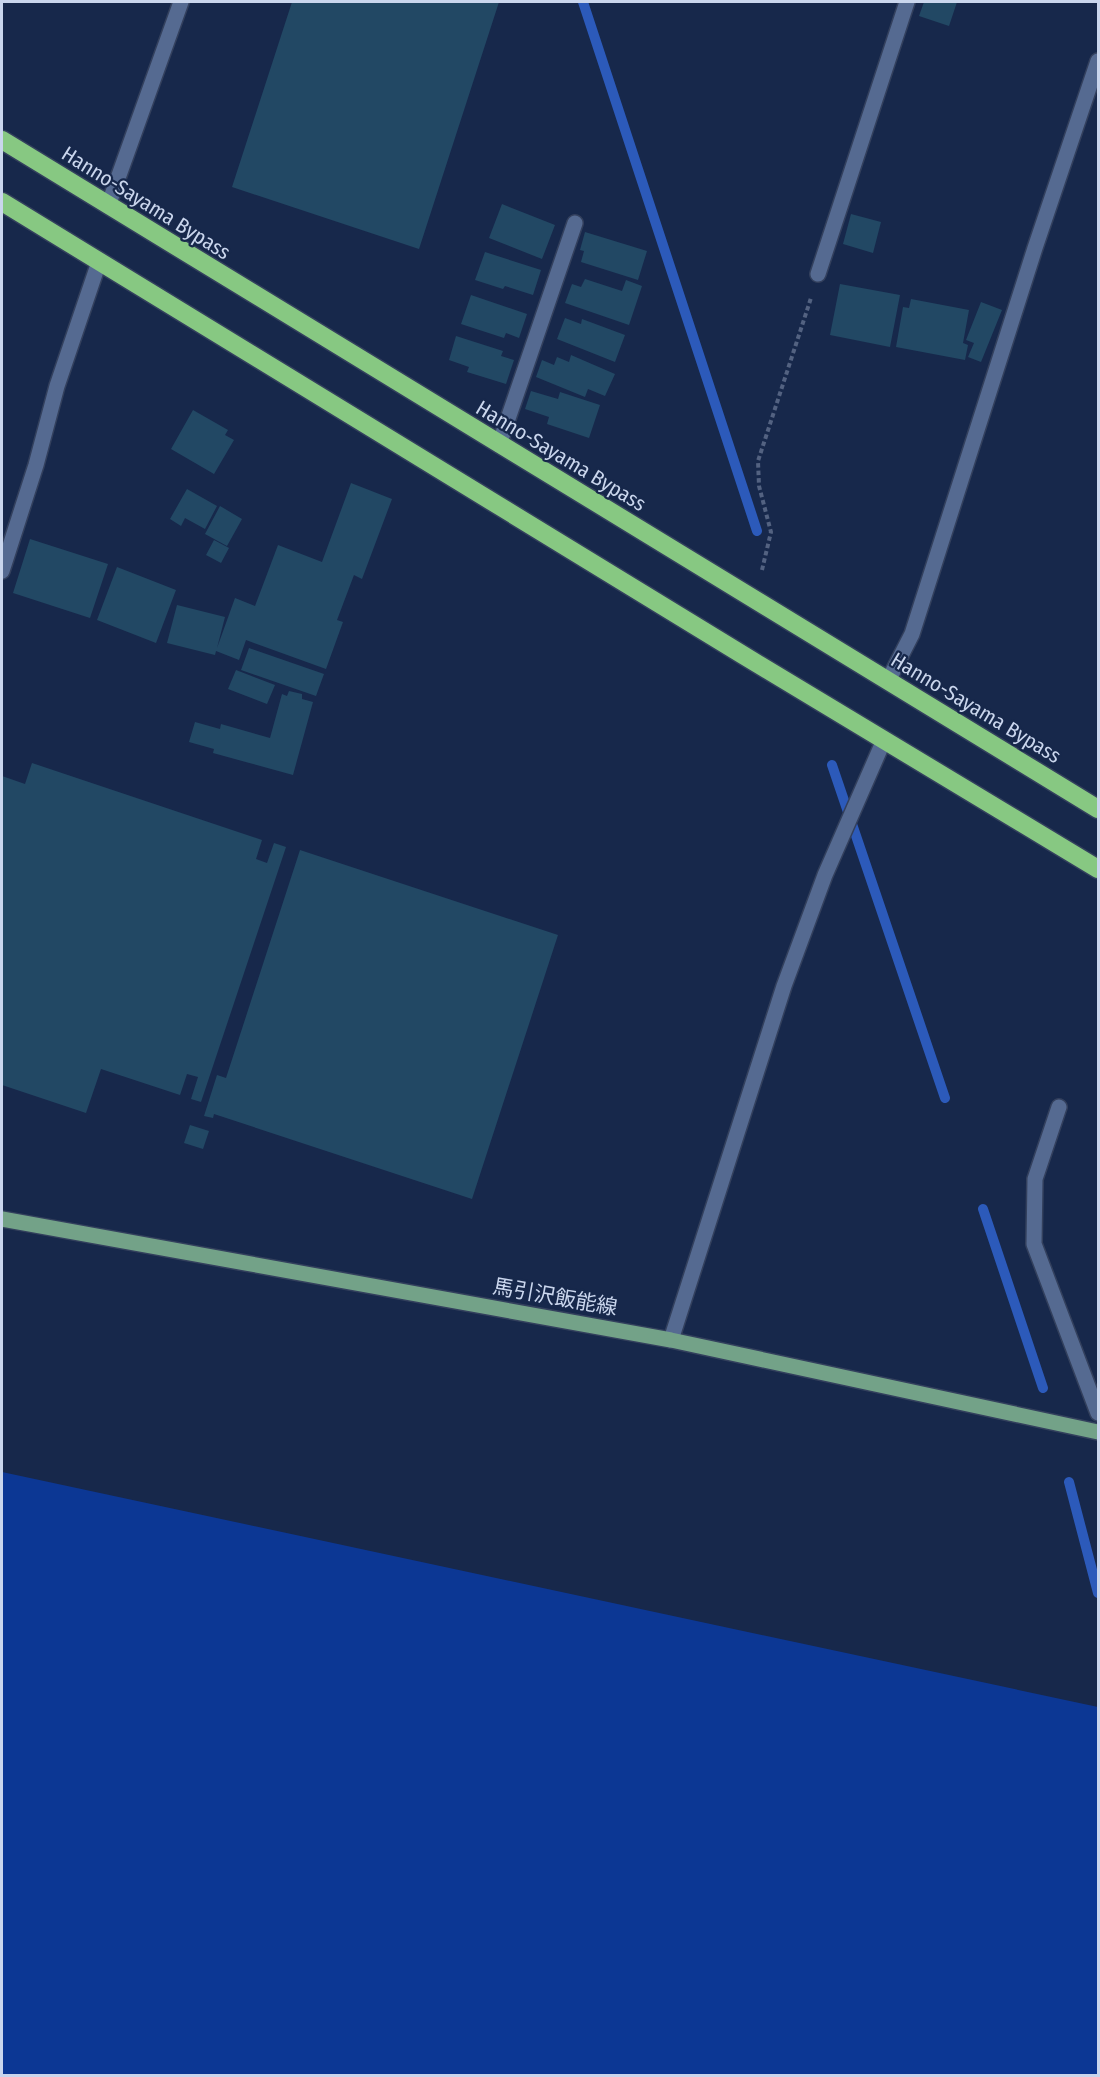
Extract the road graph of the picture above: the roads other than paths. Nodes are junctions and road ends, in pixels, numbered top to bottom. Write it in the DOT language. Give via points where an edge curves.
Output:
graph roads {
  1 [pos="181,2"];
  2 [pos="907,2"];
  3 [pos="1098,63"];
  4 [pos="2,140"];
  5 [pos="2,202"];
  6 [pos="108,206"];
  7 [pos="574,223"];
  8 [pos="99,262"];
  9 [pos="818,274"];
  10 [pos="499,445"];
  11 [pos="2,571"];
  12 [pos="888,681"];
  13 [pos="884,741"];
  14 [pos="1098,809"];
  15 [pos="1098,869"];
  16 [pos="1059,1107"];
  17 [pos="2,1219"];
  18 [pos="671,1340"];
  19 [pos="1098,1413"];
  20 [pos="1098,1432"];
  1 -- 6 [label="street"];
  2 -- 9 [label="street"];
  3 -- 12 [label="street" via="912,634"];
  4 -- 6 [label="highway, Hanno-Sayama Bypass"];
  5 -- 8 [label="highway"];
  6 -- 10 [label="highway, Hanno-Sayama Bypass"];
  7 -- 10 [label="street"];
  8 -- 11 [label="street"];
  8 -- 13 [label="highway"];
  10 -- 12 [label="highway, Hanno-Sayama Bypass"];
  12 -- 14 [label="highway, Hanno-Sayama Bypass"];
  13 -- 15 [label="highway"];
  13 -- 18 [label="street" via="825,875 784,986"];
  16 -- 19 [label="street" via="1035,1179 1034,1244"];
  17 -- 18 [label="main road, 馬引沢飯能線"];
  18 -- 20 [label="main road, 馬引沢飯能線"];
}
